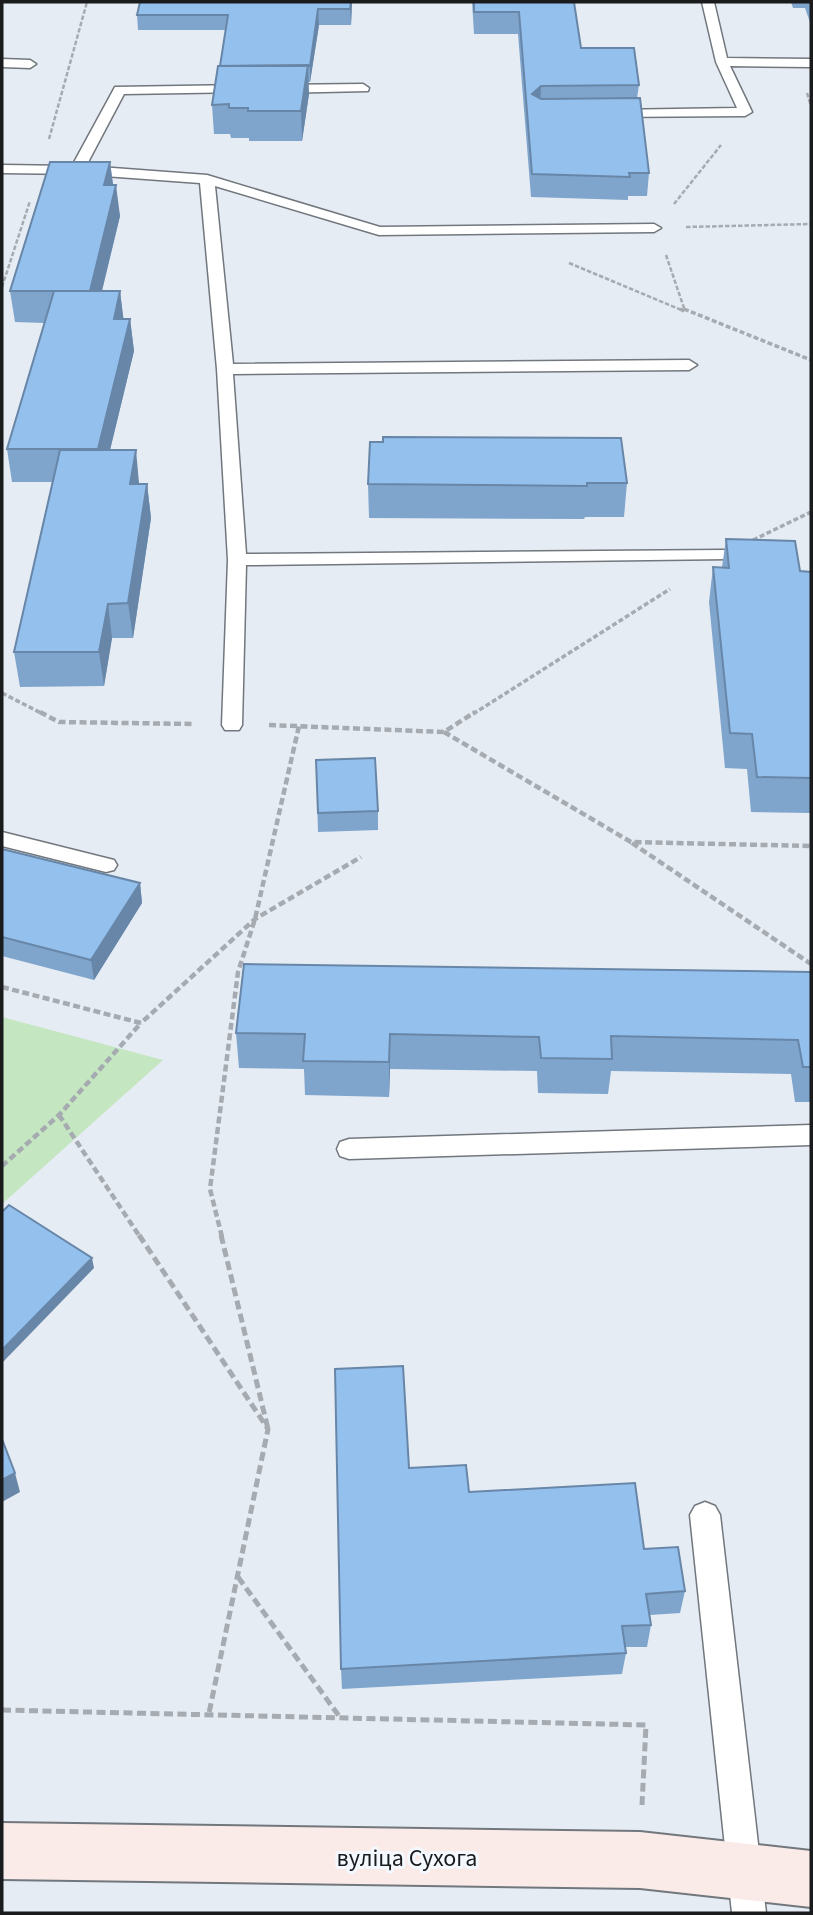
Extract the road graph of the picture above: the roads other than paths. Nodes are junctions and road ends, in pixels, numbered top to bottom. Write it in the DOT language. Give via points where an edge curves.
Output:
graph roads {
  1 [pos="708,2"];
  2 [pos="722,62"];
  3 [pos="2,63"];
  4 [pos="30,64"];
  5 [pos="811,64"];
  6 [pos="363,88"];
  7 [pos="595,114"];
  8 [pos="2,169"];
  9 [pos="77,170"];
  10 [pos="207,179"];
  11 [pos="654,228"];
  12 [pos="689,365"];
  13 [pos="225,369"];
  14 [pos="723,555"];
  15 [pos="237,560"];
  16 [pos="232,725"];
  17 [pos="2,839"];
  18 [pos="106,865"];
  19 [pos="811,1135"];
  20 [pos="349,1149"];
  21 [pos="705,1515"];
  22 [pos="2,1851"];
  23 [pos="811,1879"];
  24 [pos="746,1892"];
  1 -- 2 [label="lane"];
  2 -- 5 [label="lane"];
  2 -- 7 [label="lane" via="745,112"];
  3 -- 4 [label="lane"];
  6 -- 9 [label="lane" via="120,90"];
  8 -- 9 [label="lane"];
  9 -- 10 [label="lane"];
  10 -- 11 [label="lane" via="379,231"];
  10 -- 13 [label="lane"];
  12 -- 13 [label="lane"];
  13 -- 15 [label="lane"];
  14 -- 15 [label="lane"];
  15 -- 16 [label="lane"];
  17 -- 18 [label="lane"];
  19 -- 20 [label="lane"];
  21 -- 24 [label="lane"];
  22 -- 24 [label="street, вуліца Сухога" via="640,1860"];
  23 -- 24 [label="street, вуліца Сухога"];
}
